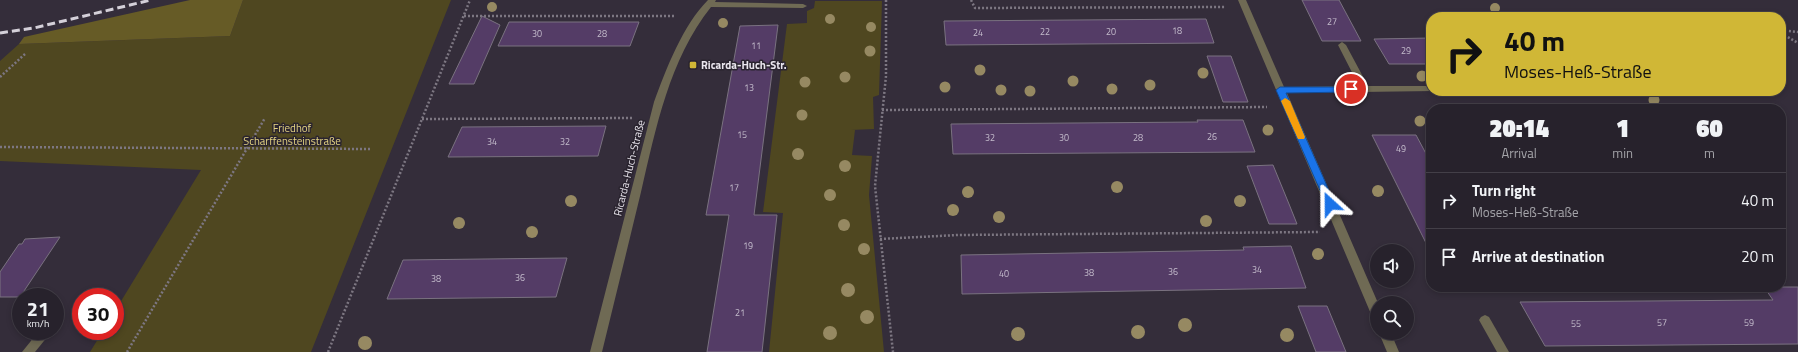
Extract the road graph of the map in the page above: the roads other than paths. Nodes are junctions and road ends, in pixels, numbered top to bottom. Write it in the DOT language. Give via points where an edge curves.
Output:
graph roads {
  1 [pos="710,2"];
  2 [pos="1244,3"];
  3 [pos="803,6"];
  4 [pos="1342,45"];
  5 [pos="1365,89"];
  6 [pos="1426,89"];
  7 [pos="1280,90"];
  8 [pos="1370,297"];
  9 [pos="1485,320"];
  10 [pos="38,340"];
  11 [pos="1388,340"];
  12 [pos="28,352"];
  13 [pos="596,352"];
  14 [pos="1393,352"];
  15 [pos="1503,352"];
  1 -- 3 [label="street"];
  1 -- 13 [label="street, Ricarda-Huch-Straße" via="675,57 663,86"];
  2 -- 7 [label="street"];
  4 -- 5 [label="street"];
  5 -- 6 [label="street"];
  5 -- 7 [label="street"];
  7 -- 8 [label="street"];
  9 -- 15 [label="street"];
  10 -- 12 [label="street"];
  11 -- 14 [label="street"];
}
